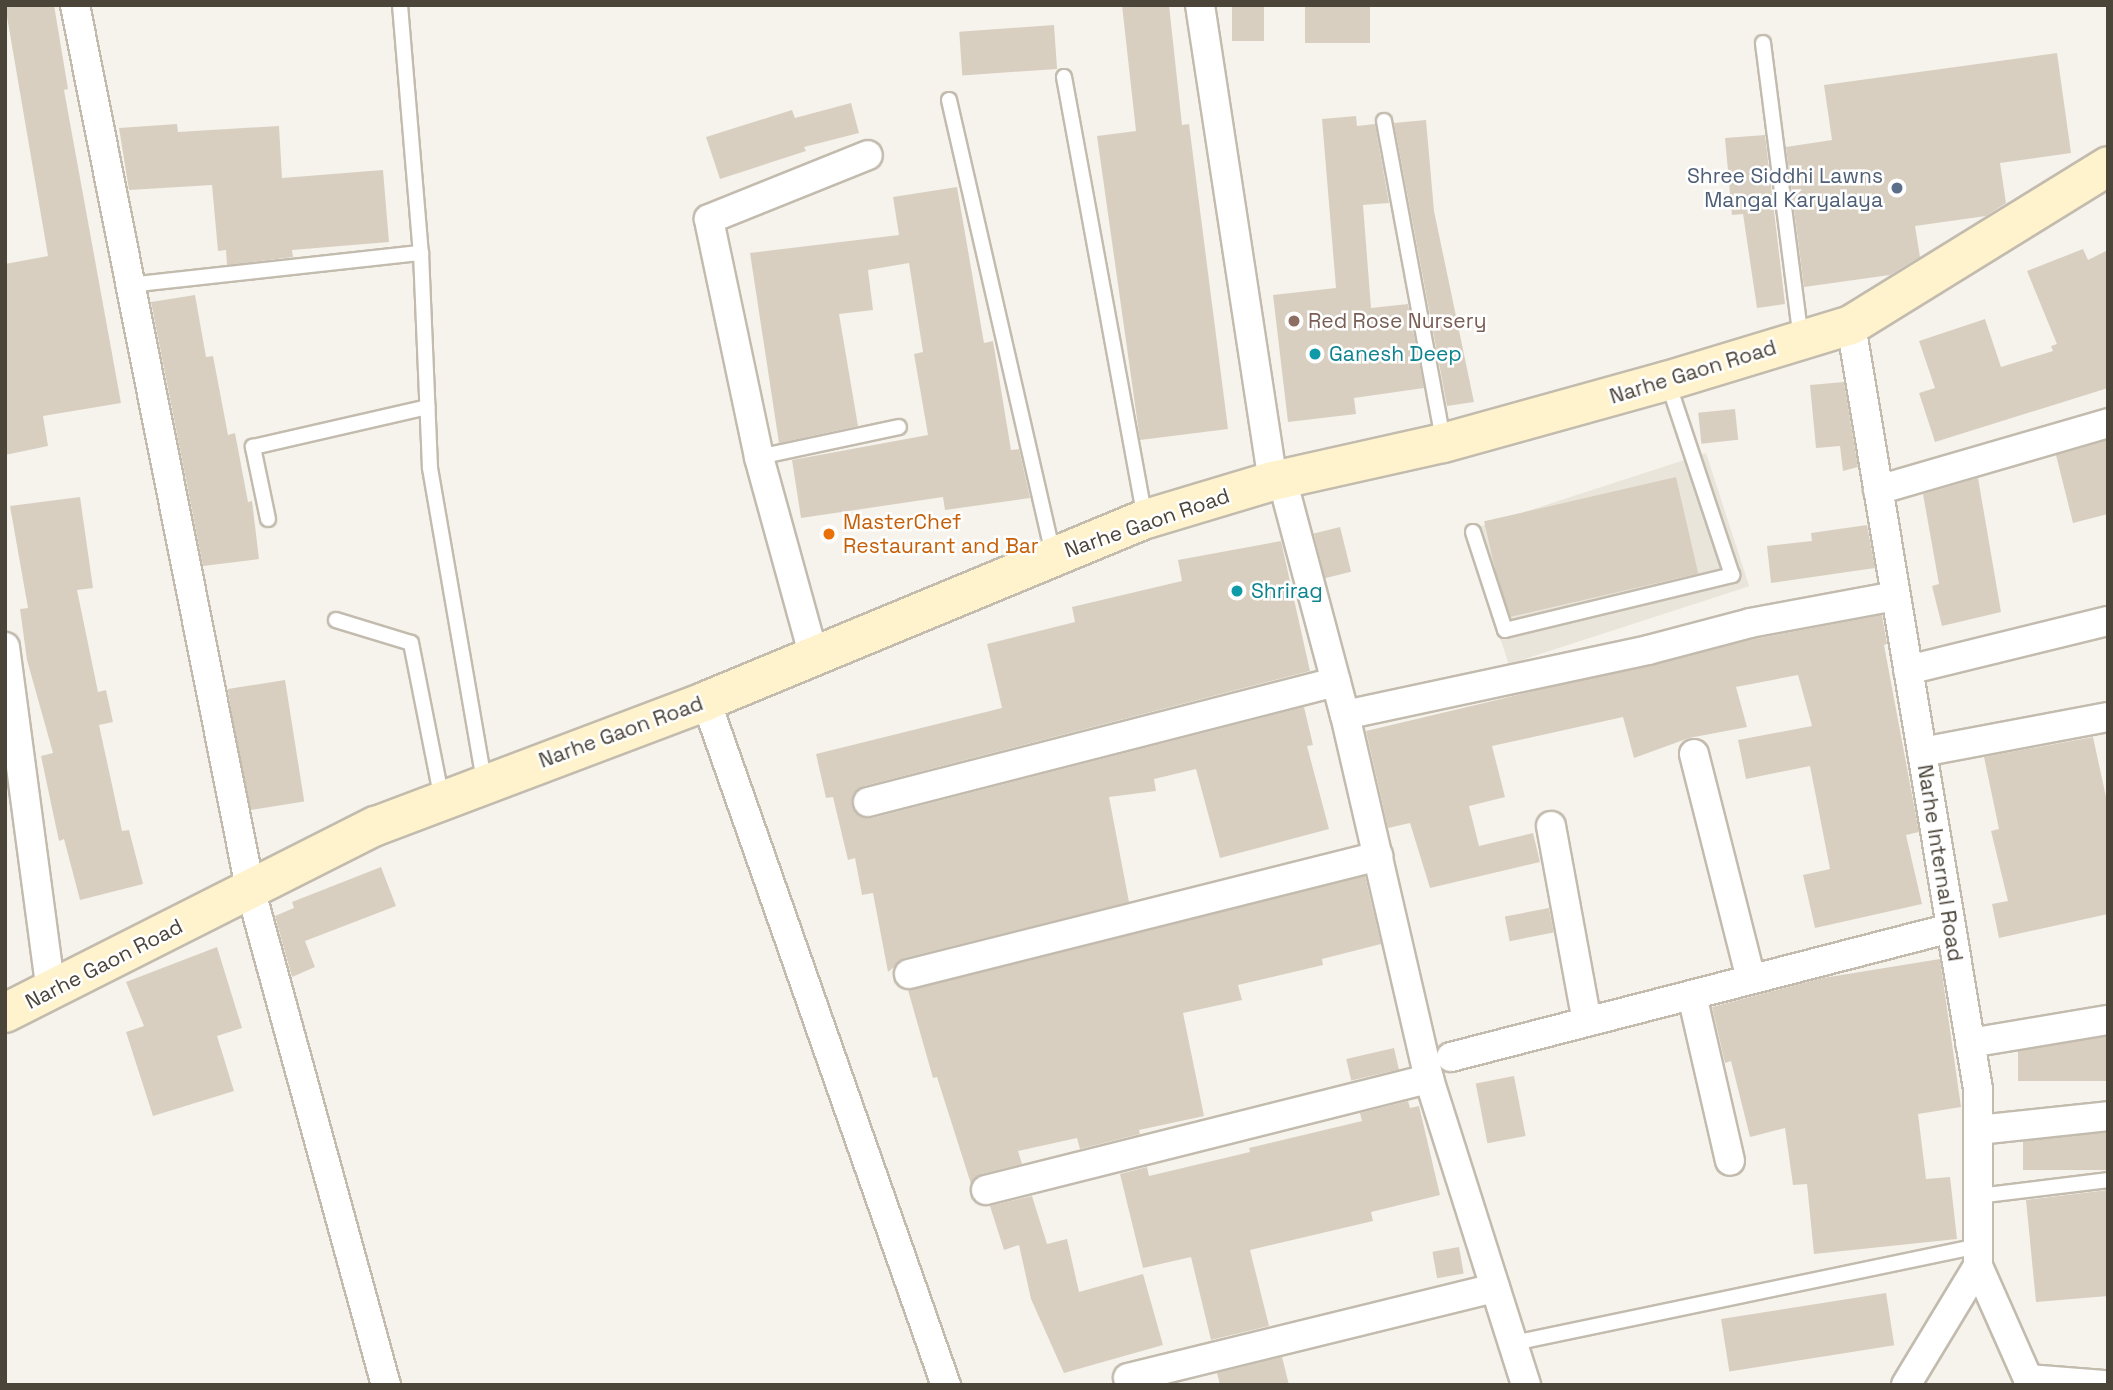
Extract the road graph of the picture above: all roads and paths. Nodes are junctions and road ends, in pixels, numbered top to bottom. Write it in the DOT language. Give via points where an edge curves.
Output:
graph roads {
  1 [pos="75,5"];
  2 [pos="400,5"];
  3 [pos="1200,5"];
  4 [pos="1763,43"];
  5 [pos="1064,77"];
  6 [pos="949,100"];
  7 [pos="1384,121"];
  8 [pos="868,155"];
  9 [pos="2108,166"];
  10 [pos="421,253"];
  11 [pos="129,285"];
  12 [pos="1851,325"];
  13 [pos="1801,339"];
  14 [pos="1667,381"];
  15 [pos="427,407"];
  16 [pos="2108,423"];
  17 [pos="899,427"];
  18 [pos="1443,443"];
  19 [pos="759,457"];
  20 [pos="1277,480"];
  21 [pos="1878,490"];
  22 [pos="268,519"];
  23 [pos="1146,519"];
  24 [pos="1473,532"];
  25 [pos="1054,556"];
  26 [pos="1896,596"];
  27 [pos="336,621"];
  28 [pos="2108,621"];
  29 [pos="5,647"];
  30 [pos="814,657"];
  31 [pos="1908,670"];
  32 [pos="1335,682"];
  33 [pos="706,701"];
  34 [pos="1345,715"];
  35 [pos="2108,717"];
  36 [pos="1922,752"];
  37 [pos="1694,754"];
  38 [pos="485,783"];
  39 [pos="442,800"];
  40 [pos="869,802"];
  41 [pos="1551,826"];
  42 [pos="1378,856"];
  43 [pos="250,888"];
  44 [pos="1951,928"];
  45 [pos="909,974"];
  46 [pos="1751,979"];
  47 [pos="51,993"];
  48 [pos="1692,995"];
  49 [pos="5,1013"];
  50 [pos="2108,1020"];
  51 [pos="1587,1022"];
  52 [pos="1970,1043"];
  53 [pos="1451,1057"];
  54 [pos="1429,1079"];
  55 [pos="2108,1115"];
  56 [pos="1978,1130"];
  57 [pos="1730,1161"];
  58 [pos="2108,1180"];
  59 [pos="986,1190"];
  60 [pos="1978,1196"];
  61 [pos="1978,1256"];
  62 [pos="1494,1288"];
  63 [pos="1514,1343"];
  64 [pos="1198,1374"];
  65 [pos="1128,1378"];
  66 [pos="2028,1382"];
  67 [pos="386,1385"];
  68 [pos="946,1385"];
  69 [pos="1526,1385"];
  70 [pos="1906,1385"];
  71 [pos="2104,1385"];
  1 -- 11 [label="street"];
  2 -- 10 [label="lane"];
  3 -- 20 [label="street"];
  4 -- 13 [label="lane"];
  5 -- 23 [label="lane"];
  6 -- 25 [label="lane"];
  7 -- 18 [label="lane"];
  8 -- 19 [label="street" via="709,219"];
  9 -- 12 [label="street, Narhe Gaon Road"];
  10 -- 11 [label="lane"];
  10 -- 15 [label="lane"];
  11 -- 43 [label="street"];
  12 -- 13 [label="street, Narhe Gaon Road"];
  12 -- 21 [label="street, Narhe Internal Road"];
  13 -- 14 [label="street, Narhe Gaon Road"];
  14 -- 18 [label="street, Narhe Gaon Road"];
  14 -- 24 [label="lane" via="1732,575 1505,630"];
  15 -- 22 [label="lane" via="253,447"];
  15 -- 38 [label="lane" via="430,468"];
  16 -- 21 [label="street"];
  17 -- 19 [label="lane"];
  18 -- 20 [label="street, Narhe Gaon Road"];
  19 -- 30 [label="street"];
  20 -- 23 [label="street, Narhe Gaon Road"];
  20 -- 32 [label="street"];
  21 -- 26 [label="street, Narhe Internal Road"];
  23 -- 25 [label="street, Narhe Gaon Road"];
  25 -- 30 [label="street, Narhe Gaon Road"];
  26 -- 31 [label="street, Narhe Internal Road"];
  26 -- 34 [label="street" via="1750,623 1648,650"];
  27 -- 39 [label="lane" via="411,643"];
  28 -- 31 [label="street"];
  29 -- 47 [label="street"];
  30 -- 33 [label="street, Narhe Gaon Road"];
  31 -- 36 [label="street, Narhe Internal Road"];
  32 -- 34 [label="street"];
  32 -- 40 [label="street"];
  33 -- 38 [label="street, Narhe Gaon Road"];
  33 -- 68 [label="street"];
  34 -- 42 [label="street"];
  35 -- 36 [label="street"];
  36 -- 44 [label="street, Narhe Internal Road"];
  37 -- 46 [label="street"];
  38 -- 39 [label="street, Narhe Gaon Road"];
  39 -- 43 [label="street, Narhe Gaon Road"];
  41 -- 51 [label="street"];
  42 -- 45 [label="street"];
  42 -- 54 [label="street"];
  43 -- 47 [label="street, Narhe Gaon Road"];
  43 -- 67 [label="street"];
  44 -- 46 [label="street"];
  44 -- 52 [label="street, Narhe Internal Road"];
  46 -- 48 [label="street"];
  47 -- 49 [label="street, Narhe Gaon Road"];
  48 -- 51 [label="street"];
  48 -- 57 [label="street"];
  50 -- 52 [label="street"];
  51 -- 53 [label="street"];
  52 -- 56 [label="street, Narhe Internal Road"];
  54 -- 59 [label="street"];
  54 -- 62 [label="street"];
  55 -- 56 [label="street"];
  56 -- 60 [label="street, Narhe Internal Road"];
  58 -- 60 [label="lane"];
  60 -- 61 [label="street, Narhe Internal Road"];
  61 -- 63 [label="lane"];
  61 -- 66 [label="street"];
  61 -- 70 [label="street"];
  62 -- 63 [label="street"];
  62 -- 64 [label="street"];
  63 -- 69 [label="street"];
  64 -- 65 [label="street"];
  66 -- 71 [label="street"];
}
